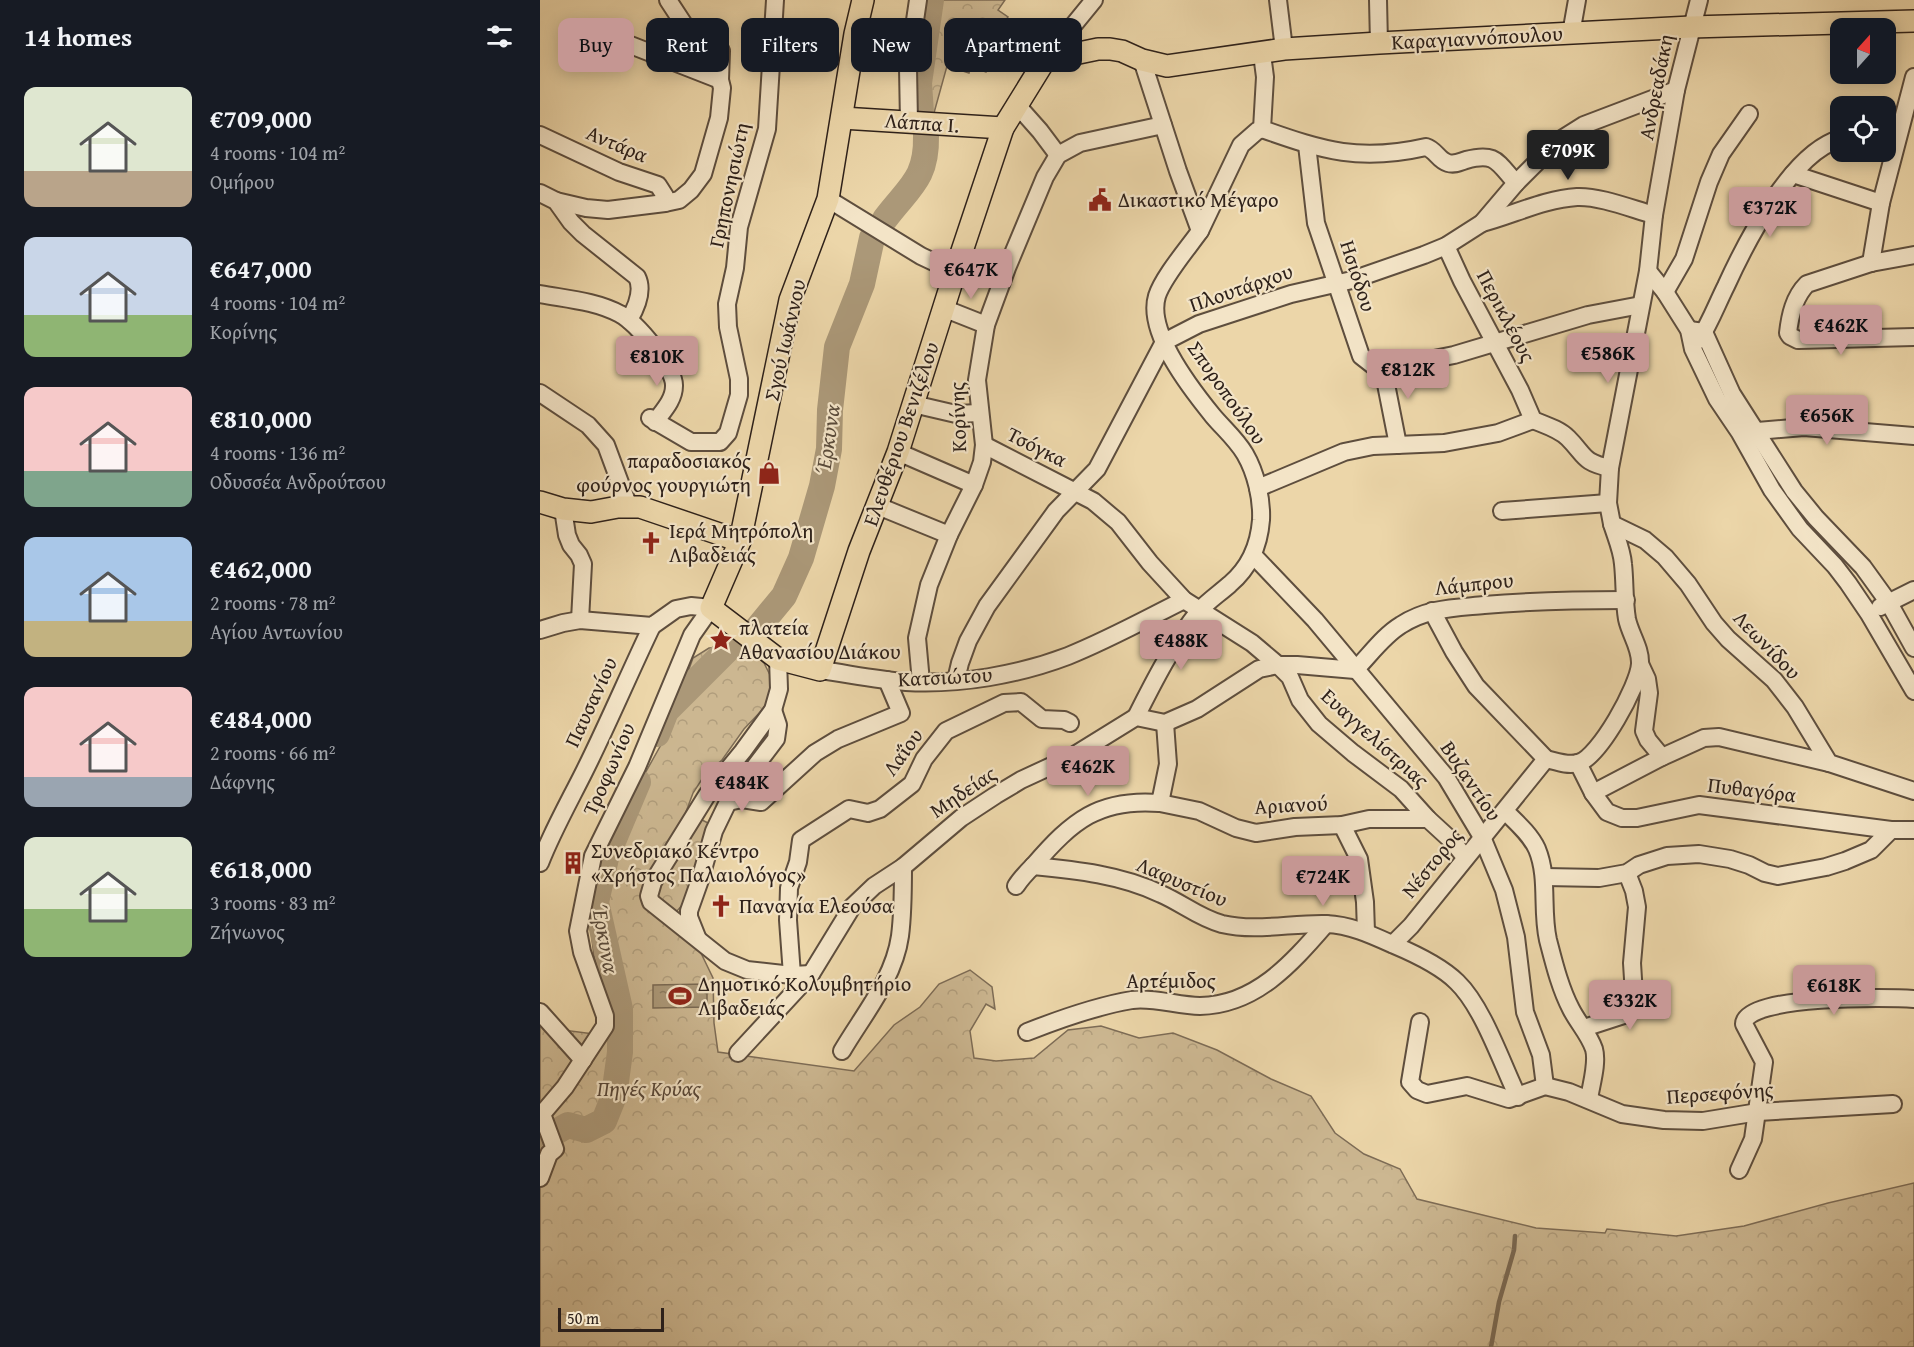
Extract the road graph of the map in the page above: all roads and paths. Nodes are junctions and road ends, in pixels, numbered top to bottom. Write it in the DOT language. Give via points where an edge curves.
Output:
graph roads {
  1 [pos="668,0"];
  2 [pos="775,0"];
  3 [pos="863,0"];
  4 [pos="918,0"];
  5 [pos="1094,0"];
  6 [pos="1278,0"];
  7 [pos="1378,0"];
  8 [pos="1577,0"];
  9 [pos="1699,0"];
  10 [pos="1079,18"];
  11 [pos="1914,21"];
  12 [pos="1691,27"];
  13 [pos="1571,34"];
  14 [pos="1379,43"];
  15 [pos="634,46"];
  16 [pos="1284,49"];
  17 [pos="1082,52"];
  18 [pos="1262,54"];
  19 [pos="1142,60"];
  20 [pos="1037,72"];
  21 [pos="1914,77"];
  22 [pos="720,80"];
  23 [pos="1676,90"];
  24 [pos="1016,104"];
  25 [pos="1749,114"];
  26 [pos="842,118"];
  27 [pos="1896,120"];
  28 [pos="909,122"];
  29 [pos="1162,124"];
  30 [pos="1003,128"];
  31 [pos="1262,129"];
  32 [pos="540,135"];
  33 [pos="1830,142"];
  34 [pos="1307,145"];
  35 [pos="1058,155"];
  36 [pos="1887,162"];
  37 [pos="1793,174"];
  38 [pos="1516,183"];
  39 [pos="540,193"];
  40 [pos="828,199"];
  41 [pos="556,201"];
  42 [pos="665,203"];
  43 [pos="1881,203"];
  44 [pos="1654,215"];
  45 [pos="1482,223"];
  46 [pos="1200,231"];
  47 [pos="1446,246"];
  48 [pos="1914,255"];
  49 [pos="1870,263"];
  50 [pos="1648,271"];
  51 [pos="954,272"];
  52 [pos="1336,283"];
  53 [pos="1665,292"];
  54 [pos="540,294"];
  55 [pos="1641,305"];
  56 [pos="943,308"];
  57 [pos="629,320"];
  58 [pos="986,325"];
  59 [pos="1696,331"];
  60 [pos="1914,337"];
  61 [pos="1164,342"];
  62 [pos="1496,344"];
  63 [pos="1379,370"];
  64 [pos="540,393"];
  65 [pos="913,404"];
  66 [pos="979,412"];
  67 [pos="1533,420"];
  68 [pos="1748,432"];
  69 [pos="1914,436"];
  70 [pos="984,445"];
  71 [pos="1398,445"];
  72 [pos="898,452"];
  73 [pos="1610,468"];
  74 [pos="974,485"];
  75 [pos="1258,488"];
  76 [pos="1073,490"];
  77 [pos="540,502"];
  78 [pos="1608,503"];
  79 [pos="878,506"];
  80 [pos="629,507"];
  81 [pos="563,508"];
  82 [pos="1502,511"];
  83 [pos="1612,524"];
  84 [pos="949,535"];
  85 [pos="740,541"];
  86 [pos="1253,555"];
  87 [pos="1914,590"];
  88 [pos="1184,600"];
  89 [pos="1626,600"];
  90 [pos="1889,603"];
  91 [pos="711,608"];
  92 [pos="1200,609"];
  93 [pos="1432,611"];
  94 [pos="1869,614"];
  95 [pos="580,620"];
  96 [pos="652,626"];
  97 [pos="540,630"];
  98 [pos="1914,648"];
  99 [pos="778,659"];
  100 [pos="1640,664"];
  101 [pos="1278,665"];
  102 [pos="820,670"];
  103 [pos="1355,670"];
  104 [pos="887,680"];
  105 [pos="956,680"];
  106 [pos="921,682"];
  107 [pos="1914,691"];
  108 [pos="773,710"];
  109 [pos="1136,717"];
  110 [pos="1070,723"];
  111 [pos="1165,723"];
  112 [pos="1662,757"];
  113 [pos="1546,759"];
  114 [pos="1829,762"];
  115 [pos="1578,763"];
  116 [pos="1914,791"];
  117 [pos="1593,793"];
  118 [pos="728,802"];
  119 [pos="1160,803"];
  120 [pos="1505,811"];
  121 [pos="1428,819"];
  122 [pos="1342,825"];
  123 [pos="1891,830"];
  124 [pos="1914,830"];
  125 [pos="1482,837"];
  126 [pos="1465,857"];
  127 [pos="540,863"];
  128 [pos="1033,866"];
  129 [pos="903,867"];
  130 [pos="1627,873"];
  131 [pos="1545,878"];
  132 [pos="1016,886"];
  133 [pos="1326,924"];
  134 [pos="1366,932"];
  135 [pos="697,938"];
  136 [pos="1393,944"];
  137 [pos="810,974"];
  138 [pos="792,975"];
  139 [pos="1914,999"];
  140 [pos="540,1012"];
  141 [pos="1420,1022"];
  142 [pos="1584,1028"];
  143 [pos="1027,1032"];
  144 [pos="842,1051"];
  145 [pos="738,1053"];
  146 [pos="584,1060"];
  147 [pos="1545,1086"];
  148 [pos="1518,1097"];
  149 [pos="1589,1099"];
  150 [pos="1893,1104"];
  151 [pos="1758,1112"];
  152 [pos="1739,1170"];
  153 [pos="540,1178"];
  1 -- 22 [label="street" via="685,26 720,46"];
  2 -- 57 [label="street, Γρηπονησιώτη" via="767,129 739,227 727,304 739,395 728,434 720,442 691,442 653,420 673,396 674,380 657,350"];
  3 -- 26 [label="main road, Σγού Ιωάννου"];
  4 -- 28 [label="street" via="908,68"];
  5 -- 10 [label="street"];
  6 -- 16 [label="street"];
  7 -- 14 [label="street"];
  8 -- 13 [label="street"];
  9 -- 12 [label="street, Ανδρεαδάκη"];
  11 -- 12 [label="main road, Καραγιαννόπουλου"];
  12 -- 13 [label="main road, Καραγιαννόπουλου"];
  12 -- 23 [label="street, Ανδρεαδάκη"];
  13 -- 14 [label="main road, Καραγιαννόπουλου"];
  14 -- 16 [label="main road, Καραγιαννόπουλου"];
  15 -- 22 [label="street"];
  16 -- 18 [label="main road, Καραγιαννόπουλου"];
  17 -- 19 [label="main road, Καραγιαννόπουλου" via="1110,49"];
  18 -- 19 [label="main road, Καραγιαννόπουλου" via="1167,66"];
  18 -- 31 [label="street"];
  19 -- 29 [label="street"];
  20 -- 24 [label="main road, Ελευθέριου Βενιζέλου"];
  21 -- 27 [label="street"];
  22 -- 42 [label="street" via="719,117 703,174 679,200"];
  23 -- 38 [label="street, Πλουτάρχου" via="1584,125 1557,142"];
  23 -- 44 [label="street, Ανδρεαδάκη"];
  24 -- 30 [label="main road, Ελευθέριου Βενιζέλου"];
  24 -- 35 [label="street"];
  25 -- 53 [label="street" via="1721,154 1684,259"];
  26 -- 28 [label="main road, Λάππα Ι."];
  26 -- 40 [label="main road, Σγού Ιωάννου"];
  28 -- 30 [label="main road, Λάππα Ι."];
  29 -- 35 [label="street" via="1080,143"];
  29 -- 46 [label="street"];
  30 -- 51 [label="main road, Ελευθέριου Βενιζέλου"];
  31 -- 34 [label="street"];
  31 -- 46 [label="street, Σπυροπούλου" via="1241,145"];
  32 -- 42 [label="street, Αντάρα" via="619,172 658,185"];
  33 -- 37 [label="street"];
  34 -- 38 [label="street" via="1349,154 1380,155 1426,147 1442,160 1455,164 1489,157"];
  34 -- 52 [label="street, Ησιόδου" via="1316,223"];
  35 -- 58 [label="street, Κορίνης" via="1045,177"];
  36 -- 43 [label="street"];
  37 -- 43 [label="street"];
  37 -- 59 [label="street" via="1761,219"];
  38 -- 45 [label="street, Πλουτάρχου"];
  39 -- 41 [label="street"];
  40 -- 51 [label="street"];
  40 -- 85 [label="main road, Σγού Ιωάννου" via="790,300"];
  41 -- 42 [label="street" via="608,210"];
  41 -- 57 [label="street" via="583,234 637,277 638,297"];
  43 -- 49 [label="street"];
  44 -- 45 [label="street" via="1579,197"];
  44 -- 50 [label="street, Ανδρεαδάκη"];
  45 -- 47 [label="street, Πλουτάρχου"];
  46 -- 61 [label="street, Σπυροπούλου" via="1157,295 1154,312"];
  47 -- 52 [label="street, Πλουτάρχου"];
  47 -- 62 [label="street, Περικλέους"];
  48 -- 49 [label="street"];
  49 -- 60 [label="street" via="1816,280 1800,291 1788,333 1798,340"];
  50 -- 53 [label="street"];
  50 -- 55 [label="street, Ανδρεαδάκη"];
  51 -- 56 [label="main road, Ελευθέριου Βενιζέλου"];
  52 -- 61 [label="street, Πλουτάρχου" via="1199,324"];
  52 -- 63 [label="street, Ησιόδου" via="1361,356"];
  53 -- 59 [label="street"];
  54 -- 57 [label="street" via="604,307"];
  55 -- 62 [label="street" via="1588,315"];
  55 -- 73 [label="street, Ανδρεαδάκη"];
  56 -- 58 [label="street"];
  56 -- 65 [label="main road, Ελευθέριου Βενιζέλου"];
  58 -- 66 [label="street, Κορίνης" via="977,380"];
  59 -- 68 [label="street" via="1732,394"];
  59 -- 68 [label="street" via="1693,349 1717,399"];
  61 -- 75 [label="street, Σπυροπούλου" via="1205,405 1246,456"];
  61 -- 76 [label="street" via="1097,469"];
  62 -- 63 [label="street"];
  62 -- 67 [label="street, Περικλέους"];
  63 -- 71 [label="street" via="1385,379"];
  64 -- 80 [label="street" via="588,425 606,445"];
  65 -- 66 [label="street" via="956,414"];
  65 -- 72 [label="main road, Ελευθέριου Βενιζέλου"];
  66 -- 70 [label="street, Κορίνης"];
  67 -- 71 [label="street" via="1498,433 1444,443"];
  67 -- 73 [label="street" via="1567,437 1589,462"];
  68 -- 69 [label="street" via="1804,427"];
  68 -- 90 [label="street"];
  68 -- 94 [label="street" via="1772,490"];
  70 -- 74 [label="street, Κορίνης"];
  70 -- 76 [label="street, Τσόγκα"];
  71 -- 75 [label="street" via="1344,452"];
  72 -- 74 [label="street"];
  72 -- 79 [label="main road, Ελευθέριου Βενιζέλου"];
  73 -- 78 [label="street, Ανδρεαδάκη"];
  74 -- 84 [label="street, Κορίνης"];
  75 -- 86 [label="street, Σπυροπούλου" via="1261,520"];
  76 -- 88 [label="street, Ευαγγελίστριας" via="1118,522"];
  76 -- 105 [label="street" via="987,606 968,641"];
  77 -- 81 [label="main road"];
  78 -- 82 [label="street"];
  78 -- 83 [label="street"];
  79 -- 84 [label="street"];
  79 -- 102 [label="main road, Ελευθέριου Βενιζέλου"];
  80 -- 81 [label="main road" via="591,512"];
  80 -- 85 [label="main road" via="640,507"];
  81 -- 95 [label="street" via="567,535 583,564"];
  83 -- 89 [label="street" via="1623,560"];
  83 -- 114 [label="street, Λεωνίδου" via="1645,540 1665,557 1728,639 1781,689"];
  84 -- 106 [label="street, Κορίνης" via="929,585 917,638"];
  85 -- 91 [label="main road, Σγού Ιωάννου"];
  86 -- 92 [label="street, Σπυροπούλου" via="1245,570"];
  86 -- 103 [label="street, Βυζαντίου" via="1315,620"];
  87 -- 90 [label="street"];
  88 -- 92 [label="street, Ευαγγελίστριας"];
  88 -- 105 [label="street, Κατσιώτου" via="1068,656 1017,672"];
  89 -- 93 [label="street, Λάμπρου" via="1526,601"];
  89 -- 100 [label="street" via="1627,619"];
  90 -- 94 [label="street"];
  90 -- 98 [label="street"];
  91 -- 96 [label="street" via="676,609"];
  91 -- 99 [label="main road, Κατσιώτου"];
  91 -- 146 [label="street, Τροφωνίου" via="692,635 637,767 593,856 578,931 605,1026"];
  92 -- 101 [label="street, Ευαγγελίστριας"];
  92 -- 109 [label="street, Σπυροπούλου"];
  93 -- 103 [label="street, Λάμπρου" via="1399,626"];
  93 -- 113 [label="street" via="1476,686"];
  94 -- 107 [label="street"];
  95 -- 96 [label="street"];
  95 -- 97 [label="street"];
  96 -- 127 [label="street, Παυσανίου"];
  99 -- 102 [label="main road, Κατσιώτου"];
  99 -- 108 [label="street" via="779,689"];
  100 -- 112 [label="street" via="1648,693 1644,731"];
  100 -- 115 [label="street" via="1611,728 1590,756"];
  101 -- 103 [label="street"];
  101 -- 111 [label="street" via="1259,669 1197,709"];
  101 -- 121 [label="street, Ευαγγελίστριας" via="1319,723 1401,789"];
  102 -- 104 [label="street, Κατσιώτου"];
  103 -- 125 [label="street, Βυζαντίου" via="1446,777"];
  104 -- 106 [label="street, Κατσιώτου"];
  104 -- 118 [label="street" via="901,713 815,753 761,802"];
  105 -- 106 [label="street, Κατσιώτου"];
  108 -- 118 [label="street" via="778,725 776,739"];
  108 -- 135 [label="street" via="707,795 653,882 651,902"];
  109 -- 111 [label="street"];
  109 -- 129 [label="street, Μηδείας" via="1073,756 996,795"];
  110 -- 138 [label="street, Λαΐου" via="1042,719 1021,702 1004,703 946,732 924,759 912,784 880,809 868,813 849,809 801,840 789,888"];
  111 -- 119 [label="street" via="1168,764"];
  112 -- 114 [label="street" via="1704,738 1719,737"];
  112 -- 117 [label="street"];
  113 -- 115 [label="street"];
  113 -- 120 [label="street, Νέστορος"];
  114 -- 116 [label="street"];
  115 -- 117 [label="street, Πυθαγόρα"];
  117 -- 123 [label="street, Πυθαγόρα" via="1607,812 1622,818 1699,805"];
  118 -- 135 [label="street" via="714,831 689,911"];
  119 -- 122 [label="street, Αριανού" via="1199,811 1256,833"];
  119 -- 128 [label="street, Αριανού" via="1122,802 1086,816 1062,834"];
  120 -- 125 [label="street, Νέστορος"];
  120 -- 131 [label="street" via="1536,846"];
  121 -- 122 [label="street, Αριανού" via="1369,819"];
  121 -- 126 [label="street, Ευαγγελίστριας"];
  122 -- 134 [label="street" via="1359,859"];
  123 -- 124 [label="street, Πυθαγόρα"];
  123 -- 130 [label="street" via="1863,854 1826,867 1778,876 1730,859 1699,854 1667,856"];
  125 -- 126 [label="street, Νέστορος"];
  125 -- 147 [label="street, Βυζαντίου" via="1516,937 1525,1012 1541,1055"];
  126 -- 136 [label="street, Νέστορος"];
  128 -- 132 [label="street, Αριανού"];
  128 -- 133 [label="street, Λαφυστίου" via="1128,882 1161,894 1211,921 1238,928"];
  129 -- 137 [label="street, Μηδείας" via="852,907"];
  129 -- 144 [label="street" via="900,938 893,961"];
  130 -- 131 [label="street" via="1599,878"];
  130 -- 142 [label="street" via="1637,907 1633,1004 1629,1011"];
  131 -- 142 [label="street" via="1548,938 1563,992"];
  133 -- 134 [label="street, Λαφυστίου"];
  133 -- 143 [label="street, Αρτέμιδος" via="1291,964 1263,987 1230,1003 1199,1006 1134,1000"];
  134 -- 136 [label="street, Λαφυστίου"];
  135 -- 138 [label="street" via="725,961 747,969"];
  136 -- 148 [label="street, Λαφυστίου" via="1457,981 1481,1015"];
  137 -- 138 [label="street"];
  137 -- 145 [label="street, Μηδείας"];
  139 -- 151 [label="street" via="1859,997 1793,1003 1752,1012 1744,1024 1764,1062"];
  140 -- 146 [label="street"];
  141 -- 148 [label="street" via="1410,1082 1417,1090 1427,1094 1467,1086 1509,1100"];
  142 -- 149 [label="street" via="1595,1051"];
  146 -- 153 [label="street, Τροφωνίου" via="542,1113 555,1149"];
  147 -- 148 [label="street"];
  147 -- 149 [label="street, Περσεφόνης"];
  149 -- 151 [label="street, Περσεφόνης" via="1622,1114 1664,1120 1703,1121"];
  150 -- 151 [label="street, Περσεφόνης"];
  151 -- 152 [label="street" via="1753,1139"];
}
